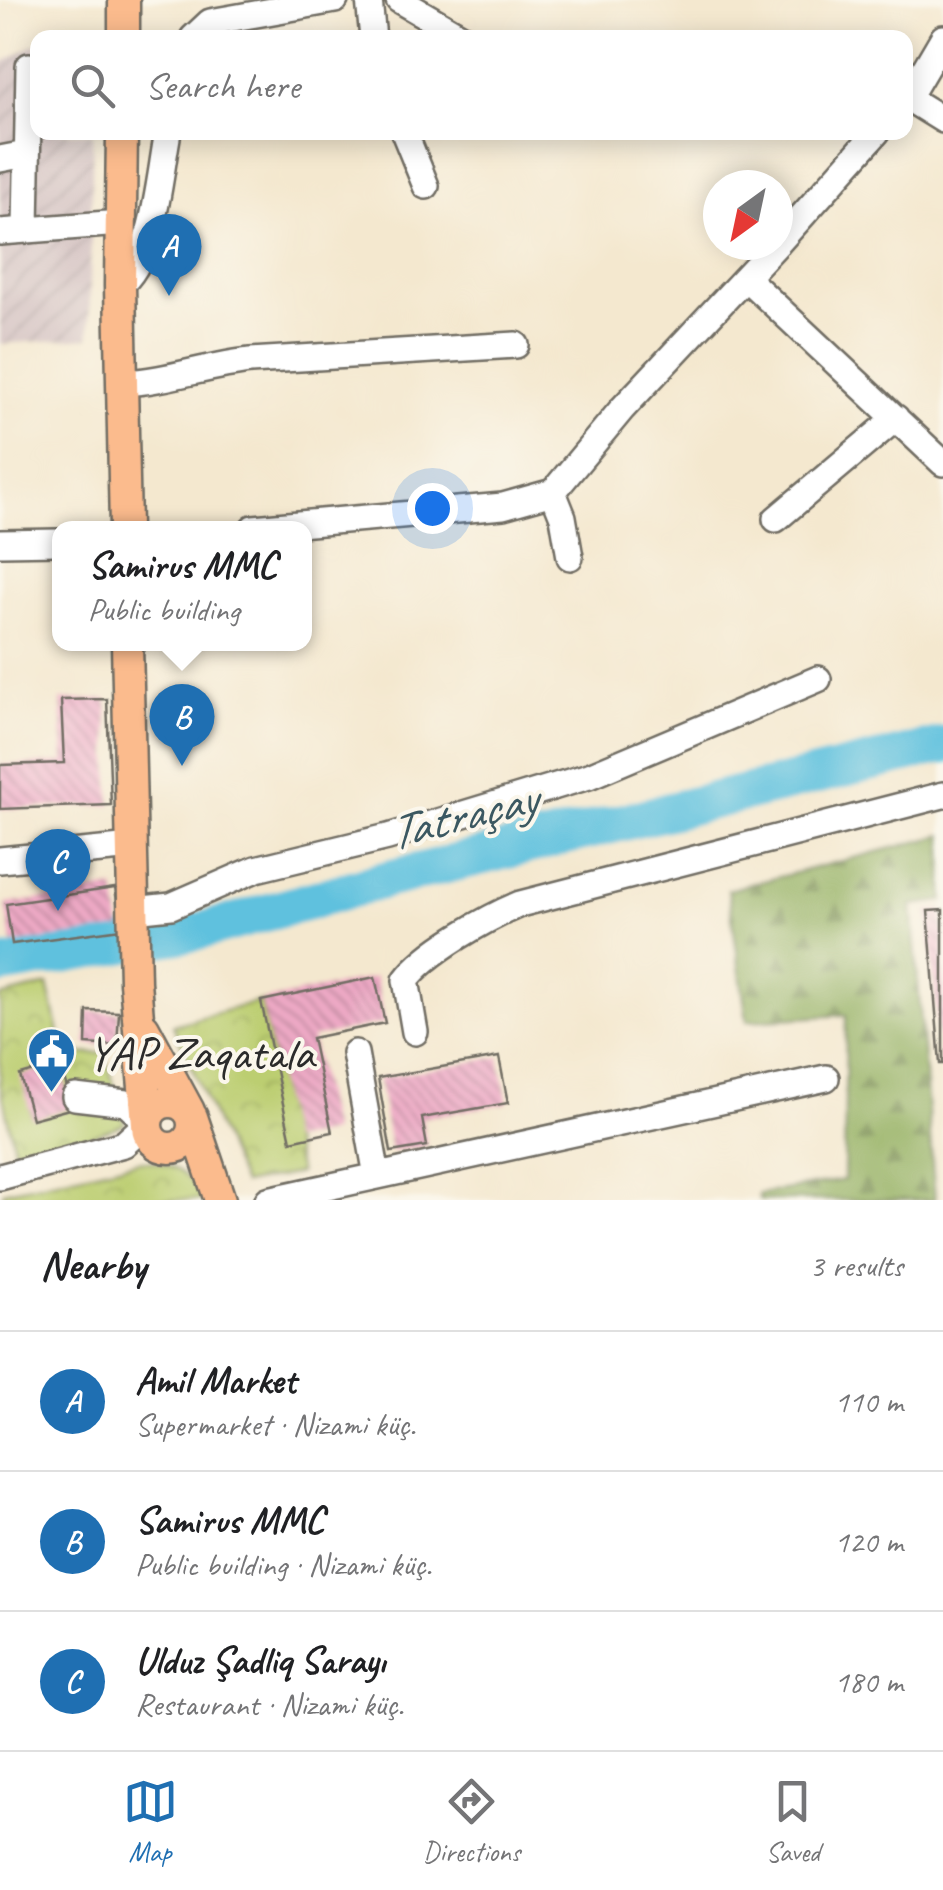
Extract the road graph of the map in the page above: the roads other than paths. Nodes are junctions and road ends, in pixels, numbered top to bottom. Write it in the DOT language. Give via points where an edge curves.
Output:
graph roads {
  1 [pos="335,0"];
  2 [pos="368,0"];
  3 [pos="399,0"];
  4 [pos="202,30"];
  5 [pos="372,30"];
  6 [pos="450,30"];
  7 [pos="943,38"];
  8 [pos="29,66"];
  9 [pos="913,87"];
  10 [pos="913,102"];
  11 [pos="943,120"];
  12 [pos="122,140"];
  13 [pos="166,140"];
  14 [pos="407,140"];
  15 [pos="870,140"];
  16 [pos="26,154"];
  17 [pos="0,159"];
  18 [pos="426,186"];
  19 [pos="121,223"];
  20 [pos="793,226"];
  21 [pos="26,228"];
  22 [pos="0,232"];
  23 [pos="762,260"];
  24 [pos="746,278"];
  25 [pos="120,285"];
  26 [pos="516,345"];
  27 [pos="123,383"];
  28 [pos="896,418"];
  29 [pos="943,463"];
  30 [pos="553,492"];
  31 [pos="776,519"];
  32 [pos="125,521"];
  33 [pos="312,523"];
  34 [pos="52,542"];
  35 [pos="0,543"];
  36 [pos="570,557"];
  37 [pos="127,651"];
  38 [pos="818,678"];
  39 [pos="943,795"];
  40 [pos="132,847"];
  41 [pos="0,860"];
  42 [pos="134,910"];
  43 [pos="136,1006"];
  44 [pos="415,1032"];
  45 [pos="355,1054"];
  46 [pos="826,1078"];
  47 [pos="75,1097"];
  48 [pos="190,1114"];
  49 [pos="147,1123"];
  50 [pos="166,1148"];
  51 [pos="378,1176"];
  52 [pos="0,1177"];
  53 [pos="218,1193"];
  54 [pos="268,1200"];
  1 -- 4 [label="street" via="210,22"];
  2 -- 5 [label="street"];
  3 -- 6 [label="street"];
  7 -- 9 [label="street"];
  8 -- 16 [label="street"];
  10 -- 11 [label="street"];
  12 -- 19 [label="main road"];
  13 -- 25 [label="street" via="138,269"];
  14 -- 18 [label="street"];
  15 -- 20 [label="street"];
  16 -- 17 [label="street"];
  16 -- 21 [label="street"];
  19 -- 21 [label="street"];
  19 -- 25 [label="main road"];
  21 -- 22 [label="street"];
  23 -- 24 [label="street"];
  24 -- 28 [label="street"];
  24 -- 30 [label="street"];
  25 -- 27 [label="main road"];
  26 -- 27 [label="street" via="250,361"];
  27 -- 32 [label="main road"];
  28 -- 29 [label="street"];
  28 -- 31 [label="street"];
  30 -- 33 [label="street" via="503,506"];
  30 -- 36 [label="street"];
  34 -- 35 [label="street"];
  37 -- 40 [label="main road"];
  38 -- 42 [label="street" via="590,776 256,869 171,906"];
  39 -- 44 [label="street" via="491,916 406,980"];
  40 -- 41 [label="street"];
  40 -- 42 [label="main road"];
  42 -- 43 [label="main road"];
  43 -- 48 [label="main road"];
  43 -- 49 [label="main road"];
  45 -- 51 [label="street"];
  46 -- 51 [label="street"];
  47 -- 49 [label="street" via="126,1104"];
  48 -- 49 [label="main road" via="167,1102"];
  48 -- 50 [label="main road" via="190,1137"];
  48 -- 53 [label="main road"];
  49 -- 50 [label="main road" via="150,1136"];
  49 -- 52 [label="street" via="124,1144"];
  50 -- 53 [label="main road" via="196,1166"];
  51 -- 54 [label="street"];
}
